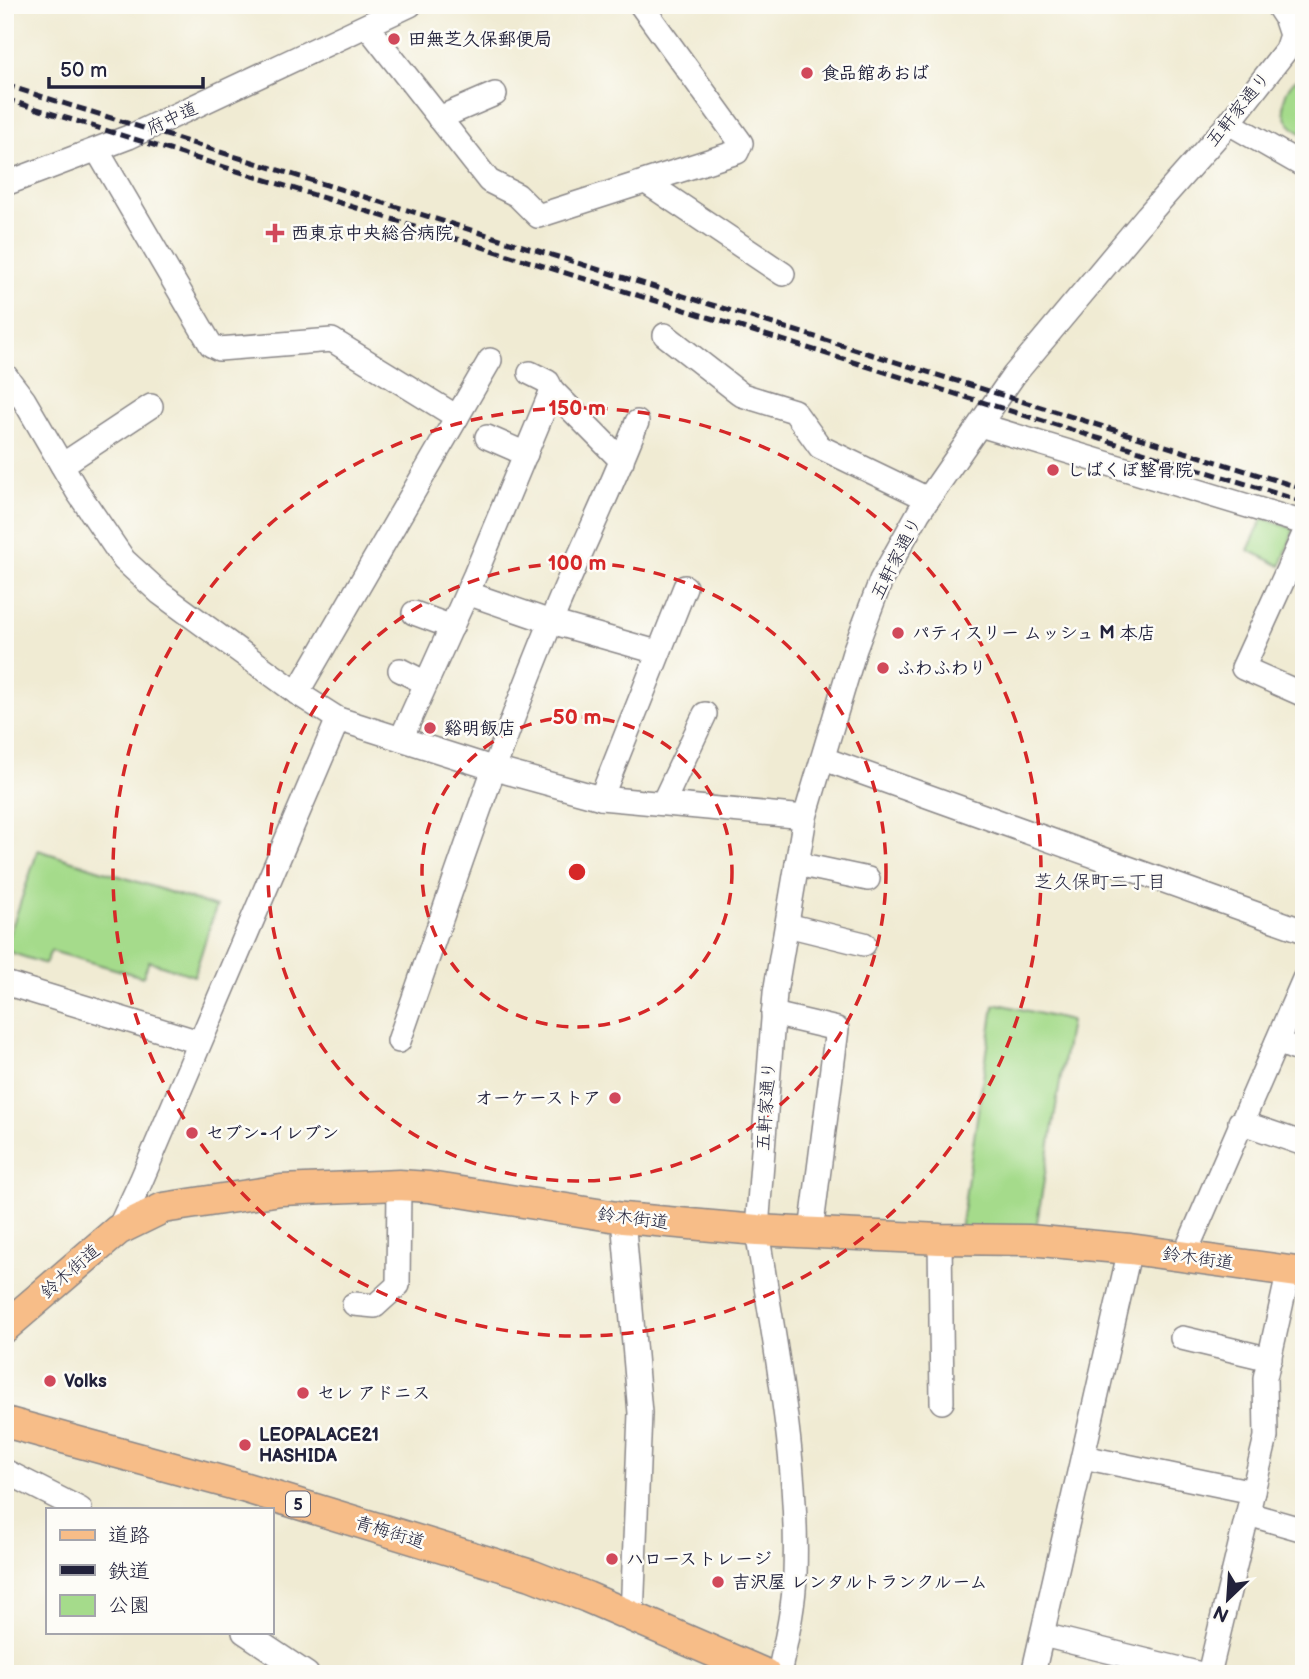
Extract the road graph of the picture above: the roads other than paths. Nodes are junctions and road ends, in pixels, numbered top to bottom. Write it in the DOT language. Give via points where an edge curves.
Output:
graph roads {
  1 [pos="410,5"];
  2 [pos="641,5"];
  3 [pos="1277,5"];
  4 [pos="367,26"];
  5 [pos="495,94"];
  6 [pos="439,118"];
  7 [pos="1229,123"];
  8 [pos="97,150"];
  9 [pos="1304,166"];
  10 [pos="646,182"];
  11 [pos="5,184"];
  12 [pos="783,274"];
  13 [pos="665,335"];
  14 [pos="490,360"];
  15 [pos="530,373"];
  16 [pos="5,375"];
  17 [pos="552,390"];
  18 [pos="151,406"];
  19 [pos="457,417"];
  20 [pos="637,422"];
  21 [pos="981,425"];
  22 [pos="487,437"];
  23 [pos="526,454"];
  24 [pos="622,461"];
  25 [pos="62,465"];
  26 [pos="928,499"];
  27 [pos="1304,523"];
  28 [pos="1304,534"];
  29 [pos="685,587"];
  30 [pos="467,593"];
  31 [pos="414,613"];
  32 [pos="551,622"];
  33 [pos="452,627"];
  34 [pos="657,652"];
  35 [pos="400,670"];
  36 [pos="426,683"];
  37 [pos="297,693"];
  38 [pos="1304,695"];
  39 [pos="705,714"];
  40 [pos="338,719"];
  41 [pos="401,738"];
  42 [pos="824,759"];
  43 [pos="495,769"];
  44 [pos="601,797"];
  45 [pos="663,803"];
  46 [pos="806,817"];
  47 [pos="797,864"];
  48 [pos="868,879"];
  49 [pos="787,925"];
  50 [pos="1304,931"];
  51 [pos="863,944"];
  52 [pos="1304,979"];
  53 [pos="5,983"];
  54 [pos="773,1014"];
  55 [pos="399,1041"];
  56 [pos="199,1042"];
  57 [pos="1277,1042"];
  58 [pos="1304,1052"];
  59 [pos="1240,1122"];
  60 [pos="1304,1143"];
  61 [pos="399,1185"];
  62 [pos="622,1218"];
  63 [pos="118,1230"];
  64 [pos="757,1230"];
  65 [pos="811,1231"];
  66 [pos="940,1239"];
  67 [pos="1130,1249"];
  68 [pos="1184,1256"];
  69 [pos="1297,1272"];
  70 [pos="354,1304"];
  71 [pos="9,1320"];
  72 [pos="1182,1338"];
  73 [pos="1270,1359"];
  74 [pos="942,1402"];
  75 [pos="5,1422"];
  76 [pos="1083,1457"];
  77 [pos="5,1471"];
  78 [pos="1251,1503"];
  79 [pos="78,1508"];
  80 [pos="1304,1531"];
  81 [pos="632,1617"];
  82 [pos="247,1634"];
  83 [pos="1043,1636"];
  84 [pos="307,1674"];
  85 [pos="765,1674"];
  86 [pos="779,1674"];
  87 [pos="1033,1674"];
  88 [pos="1201,1674"];
  89 [pos="1209,1674"];
  1 -- 4 [label="street, 府中道"];
  2 -- 10 [label="street" via="741,143 737,152"];
  3 -- 7 [label="street, 五軒家通り" via="1290,35 1286,50"];
  4 -- 6 [label="street"];
  4 -- 8 [label="street, 府中道"];
  5 -- 6 [label="street"];
  6 -- 10 [label="street" via="489,181 517,195 538,216"];
  7 -- 9 [label="street"];
  7 -- 21 [label="street, 五軒家通り" via="1014,375"];
  8 -- 11 [label="street, 府中道"];
  8 -- 19 [label="street" via="211,345 219,349 332,340"];
  10 -- 12 [label="street"];
  13 -- 26 [label="street" via="742,395 794,411 820,447"];
  14 -- 19 [label="street"];
  15 -- 17 [label="street" via="548,382"];
  16 -- 25 [label="street"];
  17 -- 23 [label="street"];
  17 -- 24 [label="street"];
  18 -- 25 [label="street"];
  19 -- 37 [label="street"];
  20 -- 24 [label="street"];
  21 -- 26 [label="street, 五軒家通り"];
  21 -- 27 [label="street"];
  22 -- 23 [label="street"];
  23 -- 30 [label="street"];
  24 -- 32 [label="street"];
  25 -- 37 [label="street" via="124,560 160,593"];
  26 -- 42 [label="street, 五軒家通り" via="881,580 855,649"];
  28 -- 38 [label="street" via="1243,668"];
  29 -- 34 [label="street"];
  30 -- 32 [label="street"];
  30 -- 33 [label="street"];
  31 -- 33 [label="street"];
  32 -- 34 [label="street"];
  32 -- 43 [label="street"];
  33 -- 36 [label="street"];
  34 -- 44 [label="street"];
  35 -- 36 [label="street"];
  36 -- 41 [label="street"];
  37 -- 40 [label="street"];
  39 -- 45 [label="street"];
  40 -- 41 [label="street"];
  40 -- 56 [label="street"];
  41 -- 43 [label="street"];
  42 -- 46 [label="street, 五軒家通り"];
  42 -- 50 [label="street"];
  43 -- 44 [label="street"];
  43 -- 55 [label="street"];
  44 -- 45 [label="street"];
  45 -- 46 [label="street"];
  46 -- 47 [label="street, 五軒家通り"];
  47 -- 48 [label="street"];
  47 -- 49 [label="street, 五軒家通り"];
  49 -- 51 [label="street"];
  49 -- 54 [label="street, 五軒家通り"];
  52 -- 57 [label="street"];
  53 -- 56 [label="street"];
  54 -- 64 [label="street, 五軒家通り"];
  54 -- 65 [label="street" via="837,1029"];
  56 -- 63 [label="street"];
  57 -- 58 [label="street"];
  57 -- 59 [label="street"];
  59 -- 60 [label="street"];
  59 -- 68 [label="street"];
  61 -- 62 [label="main road, 鈴木街道"];
  61 -- 63 [label="main road, 鈴木街道" via="281,1189 218,1198 163,1208"];
  61 -- 70 [label="street" via="398,1285 375,1306"];
  62 -- 64 [label="main road, 鈴木街道"];
  62 -- 81 [label="street" via="640,1413"];
  63 -- 71 [label="main road, 鈴木街道"];
  64 -- 65 [label="main road, 鈴木街道"];
  64 -- 86 [label="street, 五軒家通り" via="795,1510 795,1577"];
  65 -- 66 [label="main road, 鈴木街道"];
  66 -- 67 [label="main road, 鈴木街道" via="1029,1240"];
  66 -- 74 [label="street"];
  67 -- 68 [label="main road, 鈴木街道"];
  67 -- 76 [label="street"];
  68 -- 69 [label="main road, 鈴木街道"];
  69 -- 73 [label="street"];
  72 -- 73 [label="street"];
  73 -- 78 [label="street" via="1265,1378 1266,1437"];
  75 -- 81 [label="main road, 青梅街道 / 5" via="233,1484 531,1575"];
  76 -- 78 [label="street"];
  76 -- 83 [label="street"];
  77 -- 79 [label="street"];
  78 -- 80 [label="street"];
  78 -- 89 [label="street"];
  81 -- 85 [label="main road, 青梅街道 / 5"];
  82 -- 84 [label="street"];
  83 -- 87 [label="street"];
  83 -- 88 [label="street"];
}
